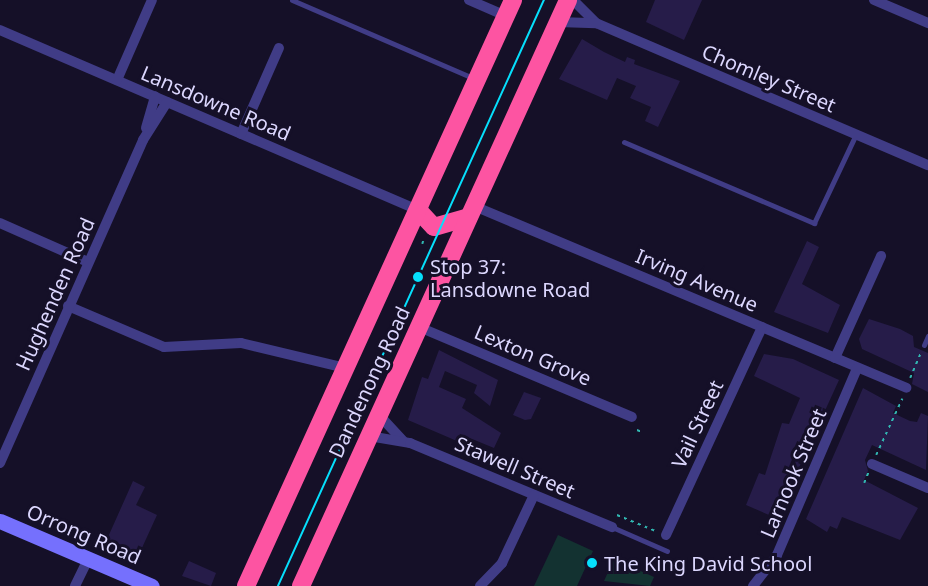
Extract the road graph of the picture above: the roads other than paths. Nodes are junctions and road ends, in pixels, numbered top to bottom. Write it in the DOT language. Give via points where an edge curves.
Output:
graph roads {
  1 [pos="152,0"];
  2 [pos="292,0"];
  3 [pos="469,0"];
  4 [pos="568,0"];
  5 [pos="573,0"];
  6 [pos="874,0"];
  7 [pos="509,8"];
  8 [pos="558,22"];
  9 [pos="596,23"];
  10 [pos="928,23"];
  11 [pos="0,30"];
  12 [pos="279,48"];
  13 [pos="117,80"];
  14 [pos="477,80"];
  15 [pos="155,96"];
  16 [pos="167,102"];
  17 [pos="241,134"];
  18 [pos="856,134"];
  19 [pos="143,140"];
  20 [pos="624,142"];
  21 [pos="928,165"];
  22 [pos="418,210"];
  23 [pos="472,212"];
  24 [pos="0,223"];
  25 [pos="881,256"];
  26 [pos="88,262"];
  27 [pos="68,306"];
  28 [pos="419,327"];
  29 [pos="762,327"];
  30 [pos="928,336"];
  31 [pos="924,345"];
  32 [pos="835,358"];
  33 [pos="346,368"];
  34 [pos="857,368"];
  35 [pos="906,388"];
  36 [pos="379,415"];
  37 [pos="633,417"];
  38 [pos="369,436"];
  39 [pos="403,441"];
  40 [pos="0,462"];
  41 [pos="872,464"];
  42 [pos="928,488"];
  43 [pos="534,495"];
  44 [pos="0,520"];
  45 [pos="612,527"];
  46 [pos="666,535"];
  47 [pos="667,551"];
  48 [pos="88,559"];
  49 [pos="760,585"];
  50 [pos="75,586"];
  51 [pos="152,586"];
  52 [pos="246,586"];
  53 [pos="301,586"];
  54 [pos="480,586"];
  1 -- 13 [label="street"];
  2 -- 14 [label="lane"];
  3 -- 7 [label="street"];
  4 -- 8 [label="highway, Dandenong Road"];
  5 -- 9 [label="street, Chomley Street"];
  6 -- 10 [label="street"];
  7 -- 14 [label="highway, Dandenong Road"];
  8 -- 9 [label="street, Chomley Street"];
  8 -- 23 [label="highway, Dandenong Road"];
  9 -- 18 [label="street, Chomley Street"];
  11 -- 13 [label="street, Lansdowne Road"];
  12 -- 17 [label="street"];
  13 -- 15 [label="street, Lansdowne Road"];
  14 -- 22 [label="highway, Dandenong Road"];
  15 -- 16 [label="street, Lansdowne Road"];
  15 -- 19 [label="street, Hughenden Road"];
  16 -- 17 [label="street, Lansdowne Road"];
  16 -- 19 [label="street, Hughenden Road"];
  17 -- 22 [label="street, Lansdowne Road"];
  18 -- 20 [label="lane" via="814,223"];
  18 -- 21 [label="street, Chomley Street"];
  19 -- 26 [label="street, Hughenden Road"];
  22 -- 23 [label="highway" via="434,227"];
  22 -- 33 [label="highway, Dandenong Road"];
  23 -- 28 [label="highway, Dandenong Road"];
  23 -- 29 [label="street, Irving Avenue"];
  24 -- 26 [label="street"];
  25 -- 32 [label="street"];
  26 -- 27 [label="street, Hughenden Road"];
  27 -- 33 [label="street" via="165,347 241,343"];
  27 -- 40 [label="street, Hughenden Road"];
  28 -- 36 [label="highway, Dandenong Road"];
  28 -- 37 [label="street, Lexton Grove"];
  29 -- 32 [label="street, Irving Avenue"];
  29 -- 46 [label="street, Vail Street"];
  30 -- 31 [label="lane"];
  32 -- 34 [label="street, Irving Avenue"];
  33 -- 52 [label="highway, Dandenong Road"];
  34 -- 35 [label="street, Irving Avenue"];
  34 -- 49 [label="street, Larnook Street" via="777,555"];
  36 -- 38 [label="highway, Dandenong Road"];
  36 -- 39 [label="street, Stawell Street"];
  38 -- 39 [label="street, Stawell Street"];
  38 -- 53 [label="highway, Dandenong Road"];
  39 -- 43 [label="street, Stawell Street"];
  41 -- 42 [label="street"];
  43 -- 45 [label="street, Stawell Street"];
  43 -- 54 [label="street" via="502,563"];
  44 -- 48 [label="street, Orrong Road"];
  45 -- 47 [label="lane"];
  48 -- 50 [label="street"];
  48 -- 51 [label="street, Orrong Road"];
}
